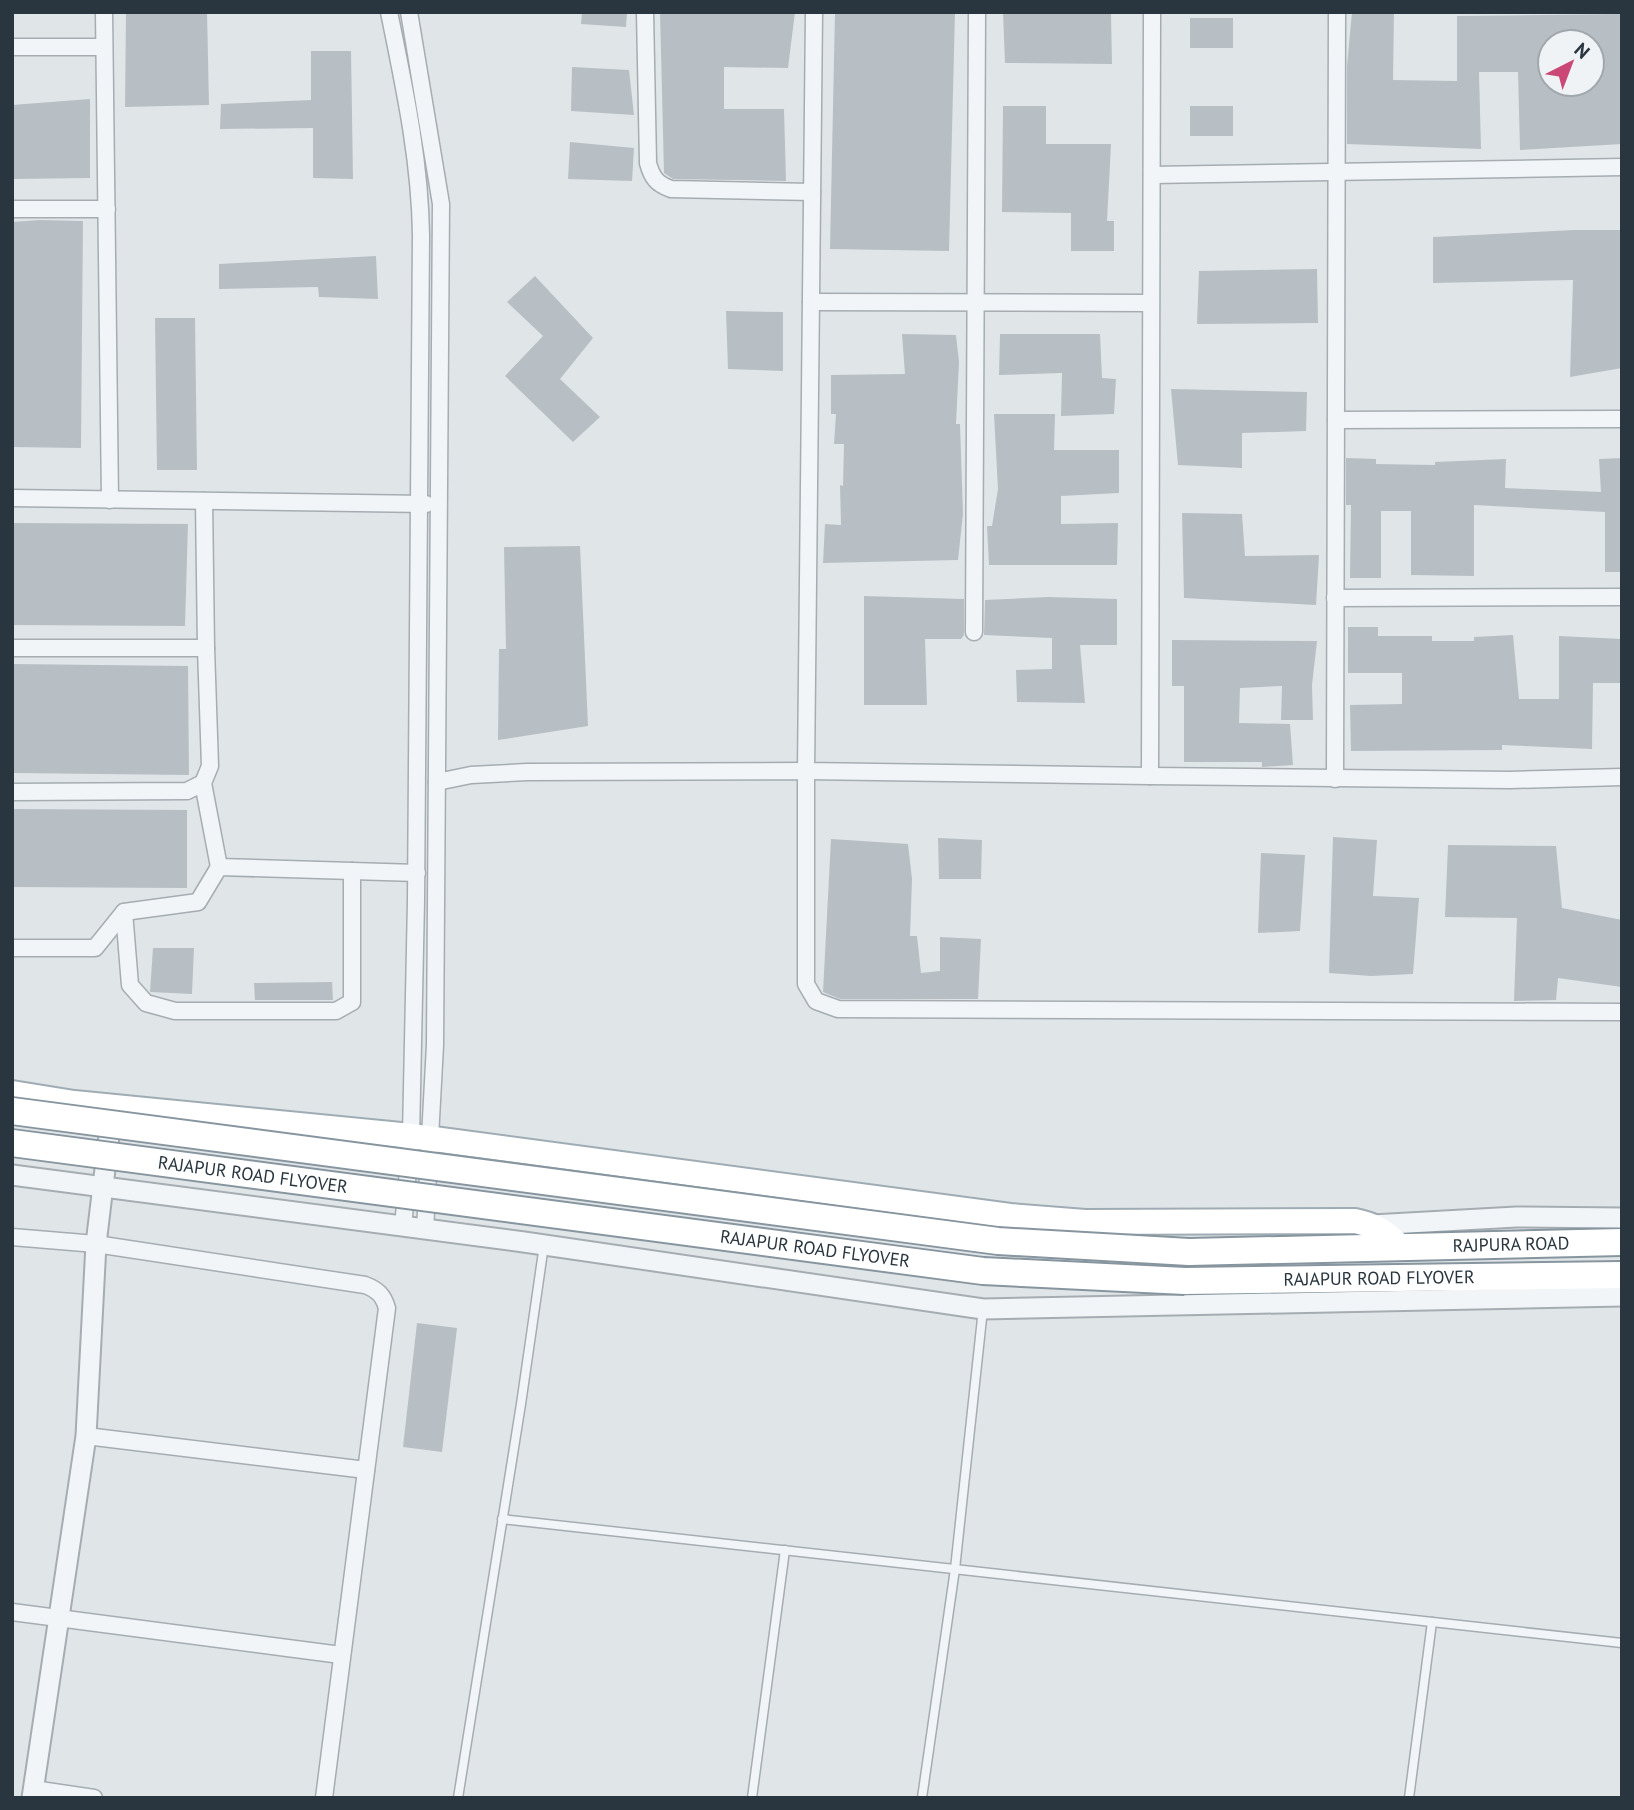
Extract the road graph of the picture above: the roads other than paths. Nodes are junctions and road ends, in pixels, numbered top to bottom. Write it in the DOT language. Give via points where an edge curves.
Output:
graph roads {
  1 [pos="104,12"];
  2 [pos="389,12"];
  3 [pos="409,12"];
  4 [pos="645,12"];
  5 [pos="814,12"];
  6 [pos="976,12"];
  7 [pos="1152,12"];
  8 [pos="1336,12"];
  9 [pos="12,47"];
  10 [pos="104,47"];
  11 [pos="1622,167"];
  12 [pos="1336,170"];
  13 [pos="1152,175"];
  14 [pos="812,192"];
  15 [pos="12,209"];
  16 [pos="107,209"];
  17 [pos="811,302"];
  18 [pos="974,303"];
  19 [pos="1150,303"];
  20 [pos="1622,419"];
  21 [pos="1336,420"];
  22 [pos="12,498"];
  23 [pos="110,500"];
  24 [pos="204,501"];
  25 [pos="418,504"];
  26 [pos="439,504"];
  27 [pos="1622,597"];
  28 [pos="1335,598"];
  29 [pos="974,632"];
  30 [pos="12,648"];
  31 [pos="206,648"];
  32 [pos="806,771"];
  33 [pos="1150,776"];
  34 [pos="1622,777"];
  35 [pos="1335,779"];
  36 [pos="203,782"];
  37 [pos="437,782"];
  38 [pos="12,792"];
  39 [pos="219,867"];
  40 [pos="352,871"];
  41 [pos="416,873"];
  42 [pos="124,912"];
  43 [pos="12,948"];
  44 [pos="1622,1013"];
  45 [pos="12,1093"];
  46 [pos="113,1106"];
  47 [pos="12,1111"];
  48 [pos="12,1143"];
  49 [pos="420,1143"];
  50 [pos="12,1175"];
  51 [pos="105,1187"];
  52 [pos="1622,1218"];
  53 [pos="1372,1225"];
  54 [pos="403,1227"];
  55 [pos="425,1230"];
  56 [pos="12,1237"];
  57 [pos="1622,1241"];
  58 [pos="96,1244"];
  59 [pos="544,1245"];
  60 [pos="1400,1247"];
  61 [pos="1622,1275"];
  62 [pos="1622,1296"];
  63 [pos="983,1309"];
  64 [pos="86,1436"];
  65 [pos="366,1470"];
  66 [pos="502,1519"];
  67 [pos="785,1550"];
  68 [pos="955,1569"];
  69 [pos="12,1612"];
  70 [pos="58,1619"];
  71 [pos="1432,1622"];
  72 [pos="1622,1643"];
  73 [pos="341,1655"];
  74 [pos="32,1793"];
  75 [pos="94,1798"];
  76 [pos="324,1798"];
  77 [pos="458,1798"];
  78 [pos="752,1798"];
  79 [pos="922,1798"];
  80 [pos="1409,1798"];
  1 -- 10 [label="street"];
  2 -- 25 [label="street" via="421,189"];
  3 -- 26 [label="street" via="441,204"];
  4 -- 14 [label="street" via="648,163 659,184 671,189"];
  5 -- 14 [label="street"];
  6 -- 18 [label="street"];
  7 -- 13 [label="street"];
  8 -- 12 [label="street"];
  9 -- 10 [label="street"];
  10 -- 16 [label="street"];
  11 -- 12 [label="street"];
  12 -- 13 [label="street"];
  12 -- 21 [label="street"];
  13 -- 19 [label="street"];
  14 -- 17 [label="street"];
  15 -- 16 [label="street"];
  16 -- 23 [label="street"];
  17 -- 18 [label="street"];
  17 -- 32 [label="street"];
  18 -- 19 [label="street"];
  18 -- 29 [label="street"];
  19 -- 33 [label="street"];
  20 -- 21 [label="street"];
  21 -- 28 [label="street"];
  22 -- 23 [label="street"];
  23 -- 24 [label="street"];
  24 -- 25 [label="street"];
  24 -- 31 [label="street"];
  25 -- 26 [label="street"];
  25 -- 41 [label="street"];
  26 -- 37 [label="street"];
  27 -- 28 [label="street"];
  28 -- 35 [label="street"];
  30 -- 31 [label="street"];
  31 -- 36 [label="street" via="210,766"];
  32 -- 33 [label="street"];
  32 -- 37 [label="street" via="527,772"];
  32 -- 44 [label="street" via="806,984 816,1001 838,1009"];
  33 -- 35 [label="street"];
  34 -- 35 [label="street"];
  36 -- 38 [label="street" via="187,792"];
  36 -- 39 [label="street"];
  37 -- 49 [label="street"];
  39 -- 40 [label="street"];
  39 -- 42 [label="street" via="198,902"];
  40 -- 41 [label="street"];
  40 -- 42 [label="street" via="352,1002 336,1011 175,1011 146,1003 130,985"];
  41 -- 49 [label="street"];
  42 -- 43 [label="street" via="95,948"];
  45 -- 46 [label="main road"];
  46 -- 49 [label="main road"];
  46 -- 51 [label="street"];
  47 -- 60 [label="highway, RAJAPUR ROAD FLYOVER, bridge" via="998,1241 1189,1252"];
  48 -- 61 [label="highway, RAJAPUR ROAD FLYOVER, bridge" via="983,1271 1185,1281"];
  49 -- 53 [label="main road" via="1010,1216 1085,1222"];
  49 -- 54 [label="street"];
  49 -- 55 [label="street"];
  50 -- 51 [label="street"];
  51 -- 54 [label="street"];
  51 -- 58 [label="street"];
  52 -- 53 [label="street" via="1516,1217"];
  53 -- 60 [label="main road"];
  54 -- 55 [label="street"];
  55 -- 59 [label="street"];
  56 -- 58 [label="street"];
  57 -- 60 [label="highway, RAJPURA ROAD"];
  58 -- 64 [label="street"];
  58 -- 65 [label="street" via="376,1289 387,1308"];
  59 -- 63 [label="street"];
  59 -- 66 [label="lane"];
  62 -- 63 [label="street"];
  63 -- 68 [label="lane"];
  64 -- 65 [label="street"];
  64 -- 70 [label="street"];
  65 -- 73 [label="street"];
  66 -- 67 [label="lane"];
  66 -- 77 [label="lane"];
  67 -- 68 [label="lane"];
  67 -- 78 [label="lane"];
  68 -- 71 [label="lane"];
  68 -- 79 [label="lane"];
  69 -- 70 [label="street"];
  70 -- 73 [label="street"];
  70 -- 74 [label="street"];
  71 -- 72 [label="lane"];
  71 -- 80 [label="lane"];
  73 -- 76 [label="street"];
  74 -- 75 [label="street"];
}
